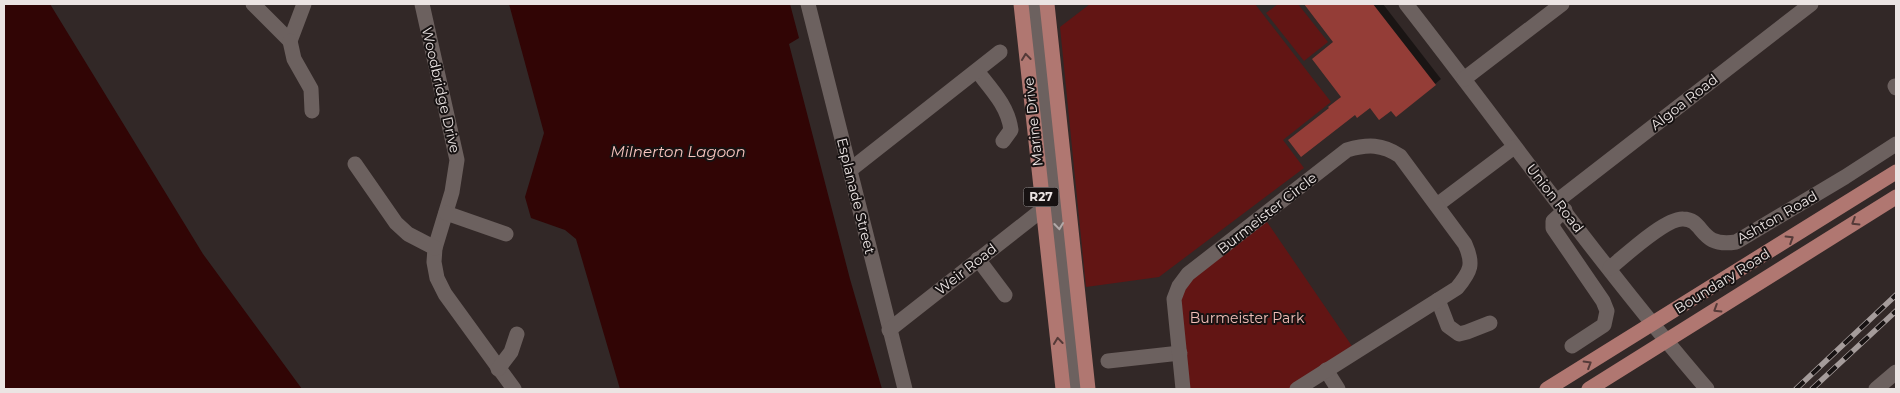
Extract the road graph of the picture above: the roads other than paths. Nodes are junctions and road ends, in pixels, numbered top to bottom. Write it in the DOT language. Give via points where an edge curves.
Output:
graph roads {
  1 [pos="253,4"];
  2 [pos="304,4"];
  3 [pos="422,4"];
  4 [pos="1021,4"];
  5 [pos="1035,4"];
  6 [pos="1046,4"];
  7 [pos="1406,4"];
  8 [pos="1562,4"];
  9 [pos="1812,4"];
  10 [pos="811,6"];
  11 [pos="290,41"];
  12 [pos="1000,52"];
  13 [pos="977,70"];
  14 [pos="1464,79"];
  15 [pos="312,111"];
  16 [pos="1003,141"];
  17 [pos="1896,144"];
  18 [pos="1514,147"];
  19 [pos="355,164"];
  20 [pos="850,170"];
  21 [pos="1896,172"];
  22 [pos="1896,197"];
  23 [pos="1437,205"];
  24 [pos="1561,205"];
  25 [pos="1043,209"];
  26 [pos="446,213"];
  27 [pos="506,234"];
  28 [pos="435,248"];
  29 [pos="978,259"];
  30 [pos="1610,268"];
  31 [pos="1004,295"];
  32 [pos="1438,300"];
  33 [pos="1490,323"];
  34 [pos="1653,324"];
  35 [pos="889,330"];
  36 [pos="517,334"];
  37 [pos="1666,341"];
  38 [pos="1572,346"];
  39 [pos="1180,352"];
  40 [pos="1108,361"];
  41 [pos="498,369"];
  42 [pos="1326,370"];
  43 [pos="1896,372"];
  44 [pos="514,389"];
  45 [pos="905,389"];
  46 [pos="1063,389"];
  47 [pos="1075,389"];
  48 [pos="1088,389"];
  49 [pos="1183,389"];
  50 [pos="1297,389"];
  51 [pos="1338,389"];
  52 [pos="1547,389"];
  53 [pos="1589,389"];
  54 [pos="1707,389"];
  55 [pos="1876,389"];
  1 -- 11 [label="street"];
  2 -- 11 [label="street"];
  3 -- 26 [label="street, Woodbridge Drive" via="457,160"];
  25 -- 4 [label="main road, Marine Drive / R27, one-way"];
  5 -- 47 [label="street, one-way"];
  6 -- 48 [label="main road, Marine Drive / R27"];
  7 -- 14 [label="street, Union Road"];
  8 -- 14 [label="street"];
  9 -- 24 [label="street, Algoa Road"];
  10 -- 20 [label="street, Esplanade Street"];
  11 -- 15 [label="street" via="294,59 311,90"];
  12 -- 13 [label="street"];
  13 -- 16 [label="street" via="1008,114 1011,130"];
  13 -- 20 [label="street"];
  14 -- 18 [label="street, Union Road"];
  17 -- 30 [label="street, Ashton Road" via="1736,242 1715,242 1692,221 1684,218 1672,220"];
  18 -- 23 [label="street"];
  18 -- 24 [label="street, Union Road"];
  19 -- 28 [label="street" via="396,223 408,234"];
  20 -- 35 [label="street, Esplanade Street"];
  34 -- 21 [label="main road, Boundary Road, one-way"];
  22 -- 37 [label="main road, Boundary Road, one-way"];
  23 -- 32 [label="street, Burmeister Circle" via="1471,256 1467,276 1458,288"];
  23 -- 39 [label="street, Burmeister Circle" via="1400,156 1389,149 1362,146 1347,150 1188,274 1174,299"];
  24 -- 30 [label="street, Union Road"];
  24 -- 38 [label="street" via="1553,228 1607,311 1604,325"];
  25 -- 29 [label="street, Weir Road"];
  46 -- 25 [label="main road, Marine Drive / R27, one-way"];
  26 -- 27 [label="street"];
  26 -- 28 [label="street, Woodbridge Drive"];
  28 -- 41 [label="street, Woodbridge Drive" via="437,278 445,294"];
  29 -- 31 [label="street"];
  29 -- 35 [label="street, Weir Road"];
  30 -- 34 [label="street, Union Road"];
  32 -- 33 [label="street" via="1448,326 1459,334"];
  32 -- 42 [label="street, Burmeister Circle"];
  34 -- 37 [label="street, Union Road"];
  52 -- 34 [label="main road, Boundary Road, one-way"];
  35 -- 45 [label="street, Esplanade Street"];
  36 -- 41 [label="street" via="511,352"];
  37 -- 53 [label="main road, Boundary Road"];
  37 -- 54 [label="street, Union Road"];
  39 -- 40 [label="street"];
  39 -- 49 [label="street, Burmeister Circle"];
  41 -- 44 [label="street, Woodbridge Drive"];
  42 -- 50 [label="street, Burmeister Circle"];
  42 -- 51 [label="street"];
  43 -- 55 [label="street"];
}
